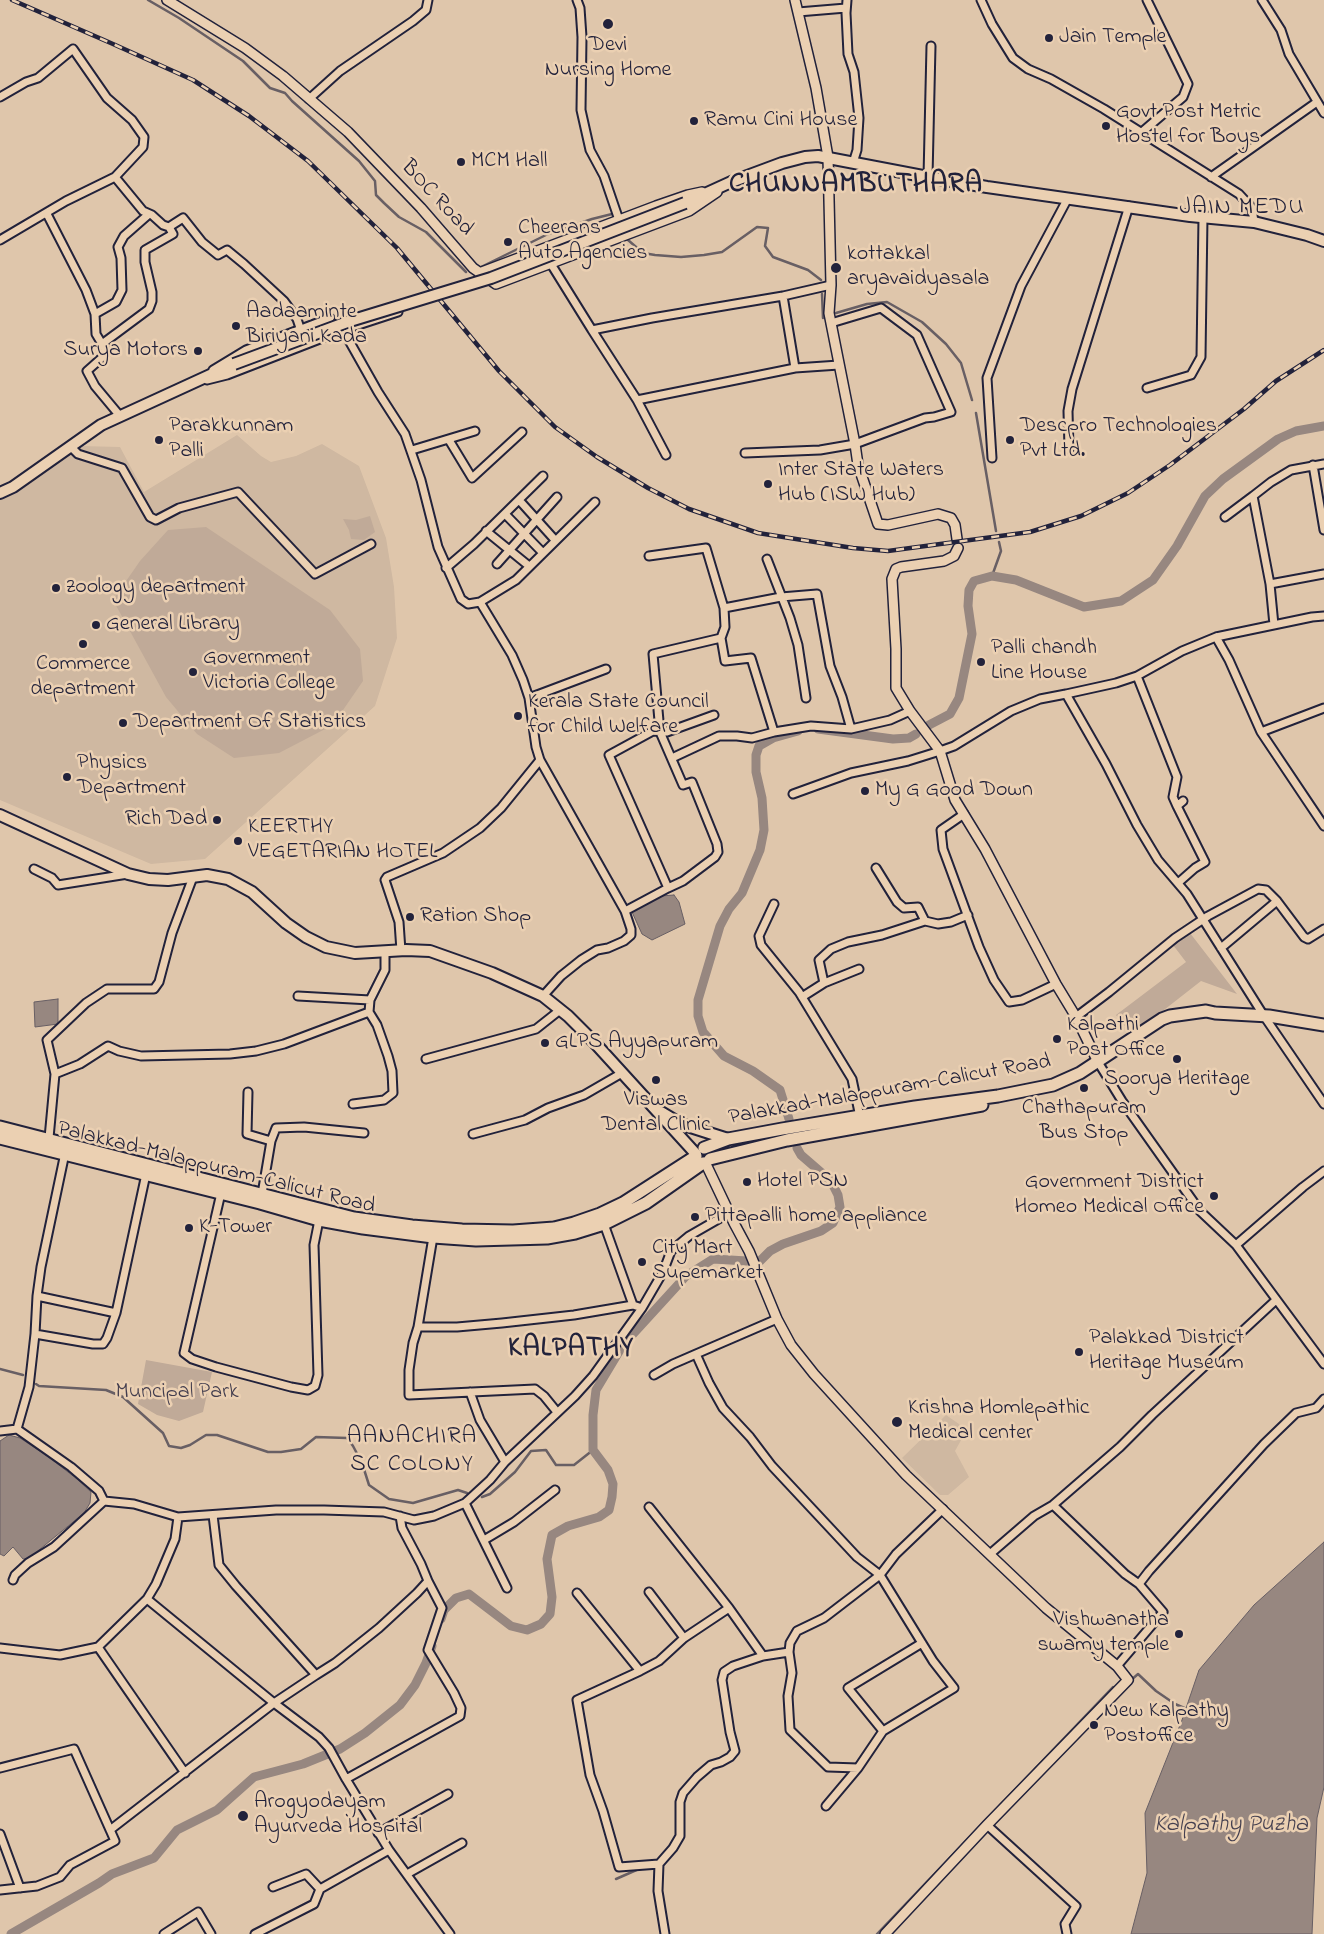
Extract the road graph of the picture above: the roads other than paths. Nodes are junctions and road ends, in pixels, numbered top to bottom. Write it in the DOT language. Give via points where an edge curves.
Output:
graph roads {
  1 [pos="167,0"];
  2 [pos="428,0"];
  3 [pos="578,0"];
  4 [pos="795,0"];
  5 [pos="981,0"];
  6 [pos="1147,0"];
  7 [pos="1262,0"];
  8 [pos="847,4"];
  9 [pos="798,12"];
  10 [pos="931,46"];
  11 [pos="0,97"];
  12 [pos="309,99"];
  13 [pos="1317,102"];
  14 [pos="1324,113"];
  15 [pos="1142,132"];
  16 [pos="828,157"];
  17 [pos="853,163"];
  18 [pos="116,177"];
  19 [pos="928,178"];
  20 [pos="1212,178"];
  21 [pos="731,182"];
  22 [pos="714,190"];
  23 [pos="1068,198"];
  24 [pos="1129,206"];
  25 [pos="47,214"];
  26 [pos="149,214"];
  27 [pos="1202,217"];
  28 [pos="619,220"];
  29 [pos="1254,222"];
  30 [pos="169,227"];
  31 [pos="0,240"];
  32 [pos="1324,241"];
  33 [pos="551,264"];
  34 [pos="479,273"];
  35 [pos="831,285"];
  36 [pos="783,296"];
  37 [pos="398,312"];
  38 [pos="95,314"];
  39 [pos="330,318"];
  40 [pos="831,323"];
  41 [pos="300,328"];
  42 [pos="344,330"];
  43 [pos="592,330"];
  44 [pos="102,344"];
  45 [pos="839,365"];
  46 [pos="796,368"];
  47 [pos="197,382"];
  48 [pos="1147,388"];
  49 [pos="637,400"];
  50 [pos="120,416"];
  51 [pos="475,431"];
  52 [pos="522,432"];
  53 [pos="450,440"];
  54 [pos="856,444"];
  55 [pos="71,447"];
  56 [pos="1069,449"];
  57 [pos="412,450"];
  58 [pos="745,454"];
  59 [pos="666,455"];
  60 [pos="992,458"];
  61 [pos="1324,464"];
  62 [pos="1313,466"];
  63 [pos="544,476"];
  64 [pos="0,493"];
  65 [pos="1253,496"];
  66 [pos="557,497"];
  67 [pos="519,500"];
  68 [pos="595,502"];
  69 [pos="505,514"];
  70 [pos="1225,517"];
  71 [pos="537,520"];
  72 [pos="1324,530"];
  73 [pos="486,531"];
  74 [pos="524,533"];
  75 [pos="555,540"];
  76 [pos="371,544"];
  77 [pos="509,550"];
  78 [pos="543,552"];
  79 [pos="649,556"];
  80 [pos="767,559"];
  81 [pos="497,564"];
  82 [pos="529,566"];
  83 [pos="446,568"];
  84 [pos="1324,574"];
  85 [pos="1270,584"];
  86 [pos="781,597"];
  87 [pos="480,602"];
  88 [pos="724,608"];
  89 [pos="1324,616"];
  90 [pos="1274,625"];
  91 [pos="1216,637"];
  92 [pos="721,638"];
  93 [pos="606,668"];
  94 [pos="1137,676"];
  95 [pos="1066,694"];
  96 [pos="529,698"];
  97 [pos="806,698"];
  98 [pos="1324,708"];
  99 [pos="910,711"];
  100 [pos="714,715"];
  101 [pos="851,729"];
  102 [pos="660,732"];
  103 [pos="774,732"];
  104 [pos="1262,732"];
  105 [pos="940,751"];
  106 [pos="672,758"];
  107 [pos="540,760"];
  108 [pos="793,794"];
  109 [pos="964,814"];
  110 [pos="0,815"];
  111 [pos="1324,826"];
  112 [pos="876,868"];
  113 [pos="34,869"];
  114 [pos="128,874"];
  115 [pos="193,877"];
  116 [pos="1178,883"];
  117 [pos="668,888"];
  118 [pos="1277,901"];
  119 [pos="774,904"];
  120 [pos="625,910"];
  121 [pos="968,915"];
  122 [pos="1203,920"];
  123 [pos="925,921"];
  124 [pos="1324,929"];
  125 [pos="1221,948"];
  126 [pos="401,951"];
  127 [pos="385,952"];
  128 [pos="859,969"];
  129 [pos="824,983"];
  130 [pos="1056,984"];
  131 [pos="298,996"];
  132 [pos="543,996"];
  133 [pos="802,997"];
  134 [pos="370,1000"];
  135 [pos="560,1010"];
  136 [pos="369,1012"];
  137 [pos="1264,1016"];
  138 [pos="1076,1017"];
  139 [pos="1324,1025"];
  140 [pos="426,1059"];
  141 [pos="1100,1064"];
  142 [pos="622,1073"];
  143 [pos="55,1074"];
  144 [pos="248,1092"];
  145 [pos="352,1104"];
  146 [pos="1324,1104"];
  147 [pos="652,1106"];
  148 [pos="860,1117"];
  149 [pos="0,1127"];
  150 [pos="364,1133"];
  151 [pos="473,1134"];
  152 [pos="0,1138"];
  153 [pos="50,1138"];
  154 [pos="728,1139"];
  155 [pos="271,1141"];
  156 [pos="65,1153"];
  157 [pos="702,1157"];
  158 [pos="1324,1171"];
  159 [pos="146,1174"];
  160 [pos="221,1193"];
  161 [pos="262,1194"];
  162 [pos="729,1213"];
  163 [pos="319,1220"];
  164 [pos="604,1224"];
  165 [pos="432,1237"];
  166 [pos="1236,1245"];
  167 [pos="36,1296"];
  168 [pos="1276,1300"];
  169 [pos="634,1305"];
  170 [pos="642,1308"];
  171 [pos="116,1312"];
  172 [pos="777,1319"];
  173 [pos="418,1327"];
  174 [pos="35,1334"];
  175 [pos="696,1354"];
  176 [pos="1324,1364"];
  177 [pos="654,1375"];
  178 [pos="470,1392"];
  179 [pos="1324,1399"];
  180 [pos="557,1412"];
  181 [pos="17,1429"];
  182 [pos="0,1432"];
  183 [pos="505,1462"];
  184 [pos="555,1490"];
  185 [pos="104,1501"];
  186 [pos="465,1503"];
  187 [pos="1053,1505"];
  188 [pos="649,1507"];
  189 [pos="944,1509"];
  190 [pos="213,1515"];
  191 [pos="400,1516"];
  192 [pos="178,1517"];
  193 [pos="484,1540"];
  194 [pos="990,1554"];
  195 [pos="880,1575"];
  196 [pos="13,1580"];
  197 [pos="428,1581"];
  198 [pos="1139,1584"];
  199 [pos="507,1588"];
  200 [pos="649,1592"];
  201 [pos="577,1593"];
  202 [pos="147,1599"];
  203 [pos="729,1608"];
  204 [pos="684,1638"];
  205 [pos="922,1643"];
  206 [pos="98,1647"];
  207 [pos="0,1648"];
  208 [pos="789,1652"];
  209 [pos="763,1656"];
  210 [pos="1117,1666"];
  211 [pos="640,1671"];
  212 [pos="316,1675"];
  213 [pos="274,1704"];
  214 [pos="883,1731"];
  215 [pos="0,1768"];
  216 [pos="858,1768"];
  217 [pos="185,1773"];
  218 [pos="346,1778"];
  219 [pos="448,1794"];
  220 [pos="826,1806"];
  221 [pos="987,1825"];
  222 [pos="110,1830"];
  223 [pos="378,1833"];
  224 [pos="0,1834"];
  225 [pos="462,1843"];
  226 [pos="389,1850"];
  227 [pos="659,1864"];
  228 [pos="406,1874"];
  229 [pos="273,1887"];
  230 [pos="20,1888"];
  231 [pos="320,1889"];
  232 [pos="0,1890"];
  233 [pos="164,1934"];
  234 [pos="211,1934"];
  235 [pos="256,1934"];
  236 [pos="450,1934"];
  237 [pos="665,1934"];
  238 [pos="885,1934"];
  239 [pos="1067,1934"];
  1 -- 12 [label="street, BOC Road" via="245,48"];
  2 -- 12 [label="street" via="426,10 413,21 340,71"];
  3 -- 28 [label="street" via="582,37 581,110 590,150 604,176"];
  4 -- 9 [label="street"];
  5 -- 15 [label="street" via="1013,58"];
  6 -- 15 [label="street" via="1188,84 1183,97"];
  7 -- 13 [label="street"];
  8 -- 9 [label="street"];
  8 -- 17 [label="street" via="848,54 854,72 859,118"];
  9 -- 16 [label="street"];
  10 -- 19 [label="street"];
  11 -- 18 [label="street" via="38,78 74,49 107,98 132,120 144,137 143,147"];
  12 -- 34 [label="street, BOC Road" via="348,132"];
  13 -- 14 [label="street"];
  13 -- 20 [label="street"];
  15 -- 20 [label="street"];
  16 -- 17 [label="main road"];
  16 -- 21 [label="main road" via="804,157"];
  16 -- 35 [label="street"];
  17 -- 19 [label="main road"];
  18 -- 25 [label="street"];
  18 -- 26 [label="street"];
  19 -- 23 [label="main road"];
  20 -- 29 [label="street" via="1239,194 1252,208"];
  21 -- 22 [label="main road"];
  21 -- 33 [label="street" via="689,211"];
  22 -- 28 [label="street" via="688,195"];
  22 -- 47 [label="main road, bridge" via="490,278 350,321 234,364"];
  23 -- 24 [label="main road"];
  23 -- 60 [label="street" via="1021,286 987,378"];
  24 -- 27 [label="main road"];
  24 -- 56 [label="street" via="1072,388 1068,412"];
  25 -- 31 [label="street"];
  25 -- 38 [label="street"];
  26 -- 30 [label="street"];
  26 -- 38 [label="street" via="124,236 118,247 122,290 116,302"];
  27 -- 29 [label="main road"];
  27 -- 48 [label="street" via="1201,358 1191,375"];
  28 -- 34 [label="street"];
  29 -- 32 [label="main road"];
  30 -- 41 [label="street" via="183,218 202,242 218,255 227,250 284,301"];
  30 -- 44 [label="street" via="173,234 145,250 152,292 149,309"];
  33 -- 34 [label="street" via="496,284"];
  33 -- 43 [label="street"];
  35 -- 36 [label="street"];
  35 -- 40 [label="street"];
  36 -- 43 [label="street"];
  36 -- 46 [label="street"];
  37 -- 42 [label="street"];
  38 -- 44 [label="street" via="96,334"];
  39 -- 41 [label="street"];
  40 -- 45 [label="street"];
  40 -- 54 [label="street" via="881,308 917,335 951,412 925,418"];
  41 -- 47 [label="street" via="246,350"];
  42 -- 47 [label="street" via="244,370"];
  42 -- 57 [label="street" via="378,392 406,434"];
  43 -- 49 [label="street"];
  44 -- 50 [label="street" via="105,355 87,371"];
  45 -- 46 [label="street"];
  45 -- 54 [label="street"];
  46 -- 49 [label="street"];
  47 -- 50 [label="main road"];
  49 -- 59 [label="street"];
  50 -- 55 [label="main road" via="101,425"];
  51 -- 53 [label="street"];
  52 -- 53 [label="street" via="472,478"];
  53 -- 57 [label="street"];
  54 -- 58 [label="street" via="820,450"];
  54 -- 99 [label="street" via="858,465 878,524 888,525 938,514 951,518 955,525 957,543 954,556 944,561 901,566 892,579 896,688"];
  55 -- 64 [label="main road"];
  55 -- 76 [label="street" via="78,454 122,468 150,518 156,520 178,508 238,492 315,574"];
  57 -- 83 [label="street"];
  61 -- 62 [label="street"];
  62 -- 65 [label="street" via="1290,470"];
  62 -- 72 [label="street"];
  63 -- 67 [label="street"];
  65 -- 70 [label="street"];
  65 -- 85 [label="street"];
  66 -- 71 [label="street"];
  67 -- 69 [label="street"];
  67 -- 71 [label="street"];
  68 -- 75 [label="street"];
  69 -- 73 [label="street"];
  69 -- 74 [label="street"];
  71 -- 74 [label="street"];
  71 -- 75 [label="street"];
  73 -- 77 [label="street"];
  73 -- 83 [label="street"];
  74 -- 77 [label="street"];
  74 -- 78 [label="street"];
  75 -- 78 [label="street"];
  77 -- 81 [label="street"];
  77 -- 82 [label="street"];
  78 -- 82 [label="street"];
  79 -- 88 [label="street" via="706,548"];
  80 -- 86 [label="street"];
  82 -- 87 [label="street" via="516,580"];
  83 -- 87 [label="street" via="461,599 468,604"];
  84 -- 85 [label="street"];
  85 -- 90 [label="street"];
  86 -- 88 [label="street"];
  86 -- 97 [label="street" via="798,645"];
  86 -- 101 [label="street" via="817,594 830,666"];
  87 -- 96 [label="street" via="512,655"];
  88 -- 92 [label="street" via="725,627"];
  89 -- 90 [label="street"];
  90 -- 91 [label="street"];
  91 -- 94 [label="street"];
  91 -- 104 [label="street"];
  92 -- 102 [label="street" via="653,654"];
  92 -- 103 [label="street" via="725,660 751,658"];
  93 -- 96 [label="street"];
  94 -- 95 [label="street"];
  94 -- 116 [label="street" via="1177,776 1173,797 1180,804 1205,862"];
  95 -- 105 [label="street" via="1040,699 1011,711 954,746"];
  95 -- 116 [label="street" via="1149,846"];
  96 -- 107 [label="street"];
  98 -- 104 [label="street"];
  99 -- 101 [label="street" via="890,720"];
  99 -- 105 [label="street"];
  100 -- 102 [label="street"];
  101 -- 103 [label="street" via="811,726"];
  102 -- 106 [label="street"];
  102 -- 117 [label="street" via="653,731 609,755"];
  103 -- 106 [label="street" via="752,738 719,736"];
  104 -- 111 [label="street"];
  105 -- 108 [label="street" via="851,773"];
  105 -- 109 [label="street" via="955,800"];
  106 -- 117 [label="street" via="683,785 692,782 718,844 718,852 706,864"];
  107 -- 120 [label="street"];
  107 -- 126 [label="street" via="501,808 480,828 442,853 387,877 385,880 399,922"];
  109 -- 121 [label="street" via="941,830 943,849"];
  109 -- 130 [label="street"];
  110 -- 114 [label="main road"];
  112 -- 123 [label="street" via="896,902 904,908 918,907"];
  113 -- 114 [label="street" via="58,885"];
  114 -- 115 [label="main road" via="168,880"];
  115 -- 127 [label="main road" via="207,875 228,879 252,892 286,923 326,947 355,952"];
  115 -- 143 [label="street" via="172,933 159,982 154,989 107,989 86,1003 47,1040"];
  116 -- 122 [label="street"];
  117 -- 120 [label="street"];
  118 -- 122 [label="street" via="1266,890 1258,889"];
  118 -- 124 [label="street" via="1304,937 1308,939"];
  118 -- 125 [label="street"];
  119 -- 133 [label="street" via="759,936 761,945"];
  120 -- 132 [label="street" via="631,935 581,960"];
  121 -- 123 [label="street" via="938,924"];
  121 -- 130 [label="street" via="994,980 1010,1002 1022,1000"];
  122 -- 125 [label="street"];
  122 -- 138 [label="street" via="1175,938"];
  123 -- 129 [label="street" via="831,949 818,960"];
  125 -- 137 [label="street"];
  126 -- 127 [label="main road"];
  126 -- 132 [label="main road" via="430,951"];
  127 -- 134 [label="street" via="385,970"];
  128 -- 129 [label="street"];
  129 -- 133 [label="street"];
  130 -- 138 [label="street"];
  131 -- 134 [label="street"];
  132 -- 135 [label="main road"];
  133 -- 148 [label="street" via="852,1079"];
  134 -- 136 [label="street"];
  135 -- 140 [label="street" via="536,1029"];
  135 -- 142 [label="main road"];
  136 -- 143 [label="street" via="284,1044 247,1052 141,1056 108,1046 80,1064"];
  136 -- 145 [label="street" via="388,1056 393,1093 384,1100"];
  137 -- 139 [label="highway, Palakkad-Malappuram-Calicut Road"];
  137 -- 141 [label="highway, Palakkad-Malappuram-Calicut Road" via="1206,1011 1170,1016"];
  137 -- 146 [label="street"];
  138 -- 141 [label="street"];
  141 -- 148 [label="highway, Palakkad-Malappuram-Calicut Road" via="1068,1080 1044,1087"];
  141 -- 157 [label="highway, Palakkad-Malappuram-Calicut Road" via="1084,1078 1061,1087 954,1111"];
  141 -- 166 [label="street" via="1122,1101 1200,1211"];
  142 -- 147 [label="main road"];
  142 -- 151 [label="street" via="584,1095 525,1120"];
  143 -- 153 [label="street"];
  144 -- 155 [label="street" via="246,1134"];
  147 -- 154 [label="main road" via="681,1124"];
  147 -- 157 [label="main road"];
  148 -- 154 [label="highway, Palakkad-Malappuram-Calicut Road"];
  149 -- 153 [label="highway, Palakkad-Malappuram-Calicut Road"];
  150 -- 155 [label="street" via="304,1127 276,1128"];
  152 -- 156 [label="highway, Palakkad-Malappuram-Calicut Road"];
  153 -- 161 [label="highway, Palakkad-Malappuram-Calicut Road"];
  154 -- 157 [label="highway, Palakkad-Malappuram-Calicut Road"];
  155 -- 161 [label="street"];
  156 -- 159 [label="highway, Palakkad-Malappuram-Calicut Road"];
  156 -- 167 [label="street"];
  157 -- 161 [label="highway, Palakkad-Malappuram-Calicut Road" via="600,1214 554,1228 513,1231 412,1226 354,1218"];
  157 -- 162 [label="street"];
  157 -- 164 [label="highway, Palakkad-Malappuram-Calicut Road" via="646,1203"];
  158 -- 166 [label="street"];
  159 -- 160 [label="highway, Palakkad-Malappuram-Calicut Road"];
  159 -- 171 [label="street"];
  160 -- 163 [label="highway, Palakkad-Malappuram-Calicut Road"];
  160 -- 163 [label="street" via="184,1353 216,1367 308,1390 315,1386 318,1375 314,1246"];
  162 -- 170 [label="street" via="689,1236 671,1251"];
  162 -- 172 [label="street" via="749,1251"];
  163 -- 165 [label="highway, Palakkad-Malappuram-Calicut Road"];
  164 -- 165 [label="highway, Palakkad-Malappuram-Calicut Road" via="547,1238"];
  164 -- 169 [label="street"];
  165 -- 173 [label="street"];
  166 -- 168 [label="street"];
  167 -- 171 [label="street"];
  167 -- 174 [label="street"];
  168 -- 176 [label="street"];
  168 -- 187 [label="street" via="1120,1447"];
  169 -- 170 [label="street"];
  169 -- 173 [label="street" via="502,1324"];
  170 -- 180 [label="street" via="593,1376"];
  171 -- 174 [label="street" via="103,1344"];
  172 -- 175 [label="street"];
  172 -- 189 [label="street" via="791,1345 814,1374 906,1475"];
  173 -- 178 [label="street" via="409,1370 409,1395"];
  174 -- 181 [label="street" via="29,1387"];
  175 -- 177 [label="street"];
  175 -- 195 [label="street" via="723,1408 772,1466 851,1550"];
  178 -- 180 [label="street" via="535,1389"];
  178 -- 183 [label="street" via="480,1420"];
  179 -- 198 [label="street" via="1316,1408 1296,1413 1264,1444 1180,1534"];
  180 -- 183 [label="street"];
  181 -- 182 [label="street"];
  181 -- 185 [label="street" via="71,1467 99,1491"];
  183 -- 186 [label="street"];
  184 -- 193 [label="street" via="514,1522"];
  185 -- 192 [label="street" via="134,1504"];
  185 -- 196 [label="street" via="54,1547 28,1563"];
  186 -- 191 [label="street" via="434,1516 414,1520"];
  186 -- 193 [label="street"];
  187 -- 194 [label="street" via="1034,1516"];
  187 -- 198 [label="street"];
  188 -- 203 [label="street"];
  189 -- 194 [label="street"];
  189 -- 195 [label="street" via="896,1554"];
  190 -- 191 [label="street" via="324,1510 384,1512"];
  190 -- 192 [label="street"];
  190 -- 212 [label="street" via="219,1565"];
  191 -- 197 [label="street" via="402,1528"];
  192 -- 202 [label="street" via="176,1539"];
  193 -- 199 [label="street"];
  194 -- 210 [label="street" via="1046,1608"];
  195 -- 205 [label="street"];
  195 -- 208 [label="street" via="824,1618 797,1632"];
  197 -- 212 [label="street" via="379,1628"];
  197 -- 218 [label="street" via="442,1608 428,1650 454,1693 460,1716"];
  198 -- 210 [label="street" via="1163,1612"];
  200 -- 204 [label="street"];
  201 -- 211 [label="street"];
  202 -- 206 [label="street"];
  202 -- 213 [label="street"];
  203 -- 204 [label="street"];
  203 -- 209 [label="street"];
  204 -- 211 [label="street" via="659,1662"];
  205 -- 214 [label="street" via="954,1688"];
  205 -- 214 [label="street" via="848,1688"];
  206 -- 207 [label="street" via="60,1655"];
  206 -- 217 [label="street"];
  208 -- 209 [label="street"];
  208 -- 216 [label="street" via="792,1674 788,1696 790,1730 828,1767"];
  209 -- 227 [label="street" via="724,1672 722,1680 735,1751 730,1757 711,1765 682,1793 680,1836"];
  210 -- 221 [label="street" via="1128,1680"];
  211 -- 227 [label="street" via="577,1700 590,1775 619,1867"];
  212 -- 213 [label="street"];
  213 -- 217 [label="street"];
  213 -- 218 [label="street" via="319,1737"];
  214 -- 216 [label="street"];
  215 -- 222 [label="street" via="74,1749"];
  216 -- 220 [label="street"];
  217 -- 222 [label="street"];
  218 -- 223 [label="street"];
  219 -- 223 [label="street"];
  221 -- 238 [label="street"];
  221 -- 239 [label="street" via="1076,1906 1065,1924"];
  222 -- 230 [label="street" via="115,1841 70,1865 60,1877 37,1886"];
  223 -- 226 [label="street"];
  224 -- 230 [label="street"];
  225 -- 228 [label="street"];
  226 -- 228 [label="street"];
  226 -- 231 [label="street"];
  227 -- 237 [label="street" via="658,1891"];
  228 -- 236 [label="street"];
  229 -- 231 [label="street" via="306,1874"];
  230 -- 232 [label="street"];
  231 -- 235 [label="street" via="314,1904"];
  233 -- 234 [label="street" via="198,1912"];
}
